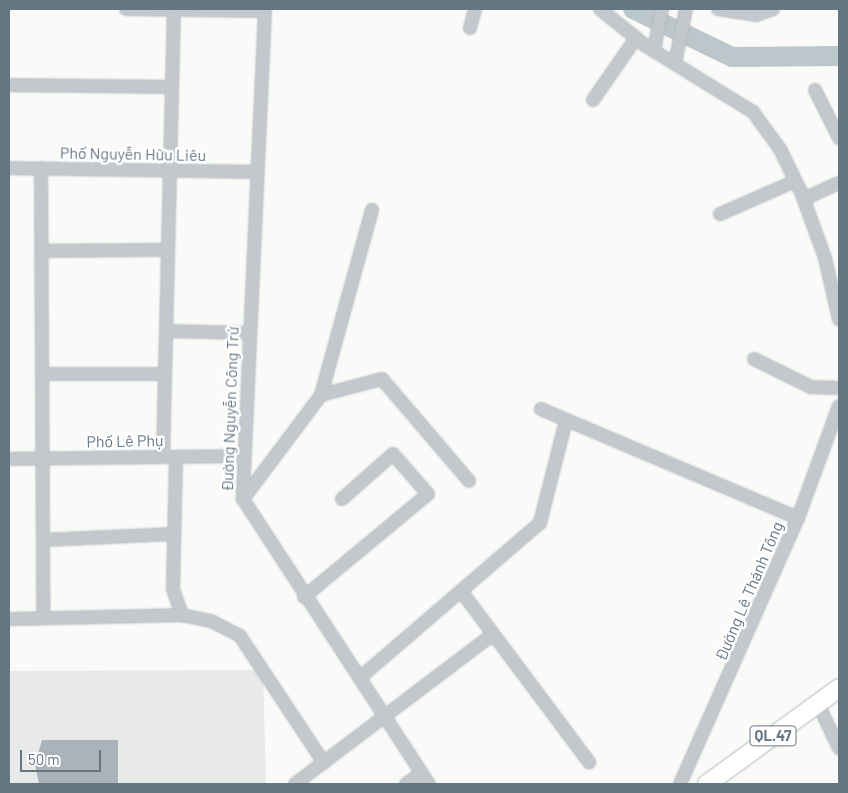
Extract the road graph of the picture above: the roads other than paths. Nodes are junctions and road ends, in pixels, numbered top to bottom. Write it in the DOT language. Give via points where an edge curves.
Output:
graph roads {
  1 [pos="126,9"];
  2 [pos="475,9"];
  3 [pos="600,9"];
  4 [pos="662,9"];
  5 [pos="686,9"];
  6 [pos="718,9"];
  7 [pos="773,9"];
  8 [pos="174,10"];
  9 [pos="195,10"];
  10 [pos="265,10"];
  11 [pos="470,28"];
  12 [pos="636,38"];
  13 [pos="654,50"];
  14 [pos="675,64"];
  15 [pos="9,85"];
  16 [pos="172,87"];
  17 [pos="816,90"];
  18 [pos="593,100"];
  19 [pos="839,138"];
  20 [pos="9,168"];
  21 [pos="41,168"];
  22 [pos="170,170"];
  23 [pos="257,172"];
  24 [pos="795,181"];
  25 [pos="839,183"];
  26 [pos="804,200"];
  27 [pos="372,210"];
  28 [pos="720,214"];
  29 [pos="168,250"];
  30 [pos="42,251"];
  31 [pos="839,320"];
  32 [pos="166,331"];
  33 [pos="249,334"];
  34 [pos="754,359"];
  35 [pos="43,374"];
  36 [pos="165,374"];
  37 [pos="839,388"];
  38 [pos="321,395"];
  39 [pos="839,406"];
  40 [pos="541,409"];
  41 [pos="566,420"];
  42 [pos="242,456"];
  43 [pos="162,457"];
  44 [pos="176,457"];
  45 [pos="44,458"];
  46 [pos="9,459"];
  47 [pos="469,481"];
  48 [pos="243,499"];
  49 [pos="342,499"];
  50 [pos="798,518"];
  51 [pos="174,534"];
  52 [pos="44,540"];
  53 [pos="461,591"];
  54 [pos="304,597"];
  55 [pos="182,615"];
  56 [pos="43,618"];
  57 [pos="9,619"];
  58 [pos="493,634"];
  59 [pos="362,676"];
  60 [pos="839,688"];
  61 [pos="818,704"];
  62 [pos="387,717"];
  63 [pos="839,748"];
  64 [pos="324,762"];
  65 [pos="589,762"];
  66 [pos="426,779"];
  67 [pos="295,784"];
  68 [pos="406,784"];
  69 [pos="680,784"];
  70 [pos="707,784"];
  1 -- 8 [label="street"];
  2 -- 11 [label="street"];
  3 -- 12 [label="street"];
  4 -- 13 [label="street"];
  5 -- 14 [label="street"];
  6 -- 7 [label="street" via="756,15"];
  8 -- 9 [label="street"];
  8 -- 16 [label="street"];
  9 -- 10 [label="street"];
  10 -- 23 [label="street, Đường Nguyễn Công Trứ"];
  12 -- 13 [label="street"];
  12 -- 18 [label="street"];
  13 -- 14 [label="street"];
  14 -- 24 [label="street" via="753,112 780,149"];
  15 -- 16 [label="street"];
  16 -- 22 [label="street"];
  17 -- 19 [label="street"];
  20 -- 21 [label="street, Phố Nguyễn Hữu Liêu"];
  21 -- 22 [label="street, Phố Nguyễn Hữu Liêu"];
  21 -- 30 [label="street"];
  22 -- 23 [label="street, Phố Nguyễn Hữu Liêu"];
  22 -- 29 [label="street"];
  23 -- 33 [label="street, Đường Nguyễn Công Trứ"];
  24 -- 26 [label="street"];
  24 -- 28 [label="street"];
  25 -- 26 [label="street"];
  26 -- 31 [label="street"];
  27 -- 38 [label="street"];
  29 -- 30 [label="street"];
  29 -- 32 [label="street"];
  30 -- 35 [label="street"];
  32 -- 33 [label="street"];
  32 -- 36 [label="street"];
  33 -- 42 [label="street, Đường Nguyễn Công Trứ"];
  34 -- 37 [label="street" via="811,388"];
  35 -- 36 [label="street"];
  35 -- 45 [label="street"];
  36 -- 43 [label="street"];
  38 -- 47 [label="street" via="382,379"];
  38 -- 48 [label="street"];
  39 -- 50 [label="street, Đường Lê Thánh Tông"];
  40 -- 41 [label="street"];
  41 -- 50 [label="street"];
  41 -- 53 [label="street" via="540,523"];
  42 -- 44 [label="street, Phố Lê Phụ"];
  42 -- 48 [label="street, Đường Nguyễn Công Trứ"];
  43 -- 44 [label="street, Phố Lê Phụ"];
  43 -- 45 [label="street, Phố Lê Phụ"];
  44 -- 51 [label="street"];
  45 -- 46 [label="street, Phố Lê Phụ"];
  45 -- 52 [label="street"];
  48 -- 54 [label="street, Đường Nguyễn Công Trứ"];
  49 -- 54 [label="street" via="394,454 428,494"];
  50 -- 69 [label="street, Đường Lê Thánh Tông"];
  51 -- 52 [label="street"];
  51 -- 55 [label="street" via="173,589"];
  52 -- 56 [label="street"];
  53 -- 58 [label="street"];
  53 -- 59 [label="street"];
  54 -- 59 [label="street, Đường Nguyễn Công Trứ"];
  55 -- 56 [label="street"];
  55 -- 64 [label="street" via="211,621 240,636"];
  56 -- 57 [label="street"];
  58 -- 62 [label="street"];
  58 -- 65 [label="street"];
  59 -- 62 [label="street, Đường Nguyễn Công Trứ"];
  60 -- 61 [label="highway, QL.47"];
  61 -- 63 [label="street"];
  61 -- 70 [label="highway, QL.47"];
  62 -- 64 [label="street"];
  62 -- 66 [label="street, Đường Nguyễn Công Trứ"];
  64 -- 67 [label="street"];
  66 -- 68 [label="street"];
}
